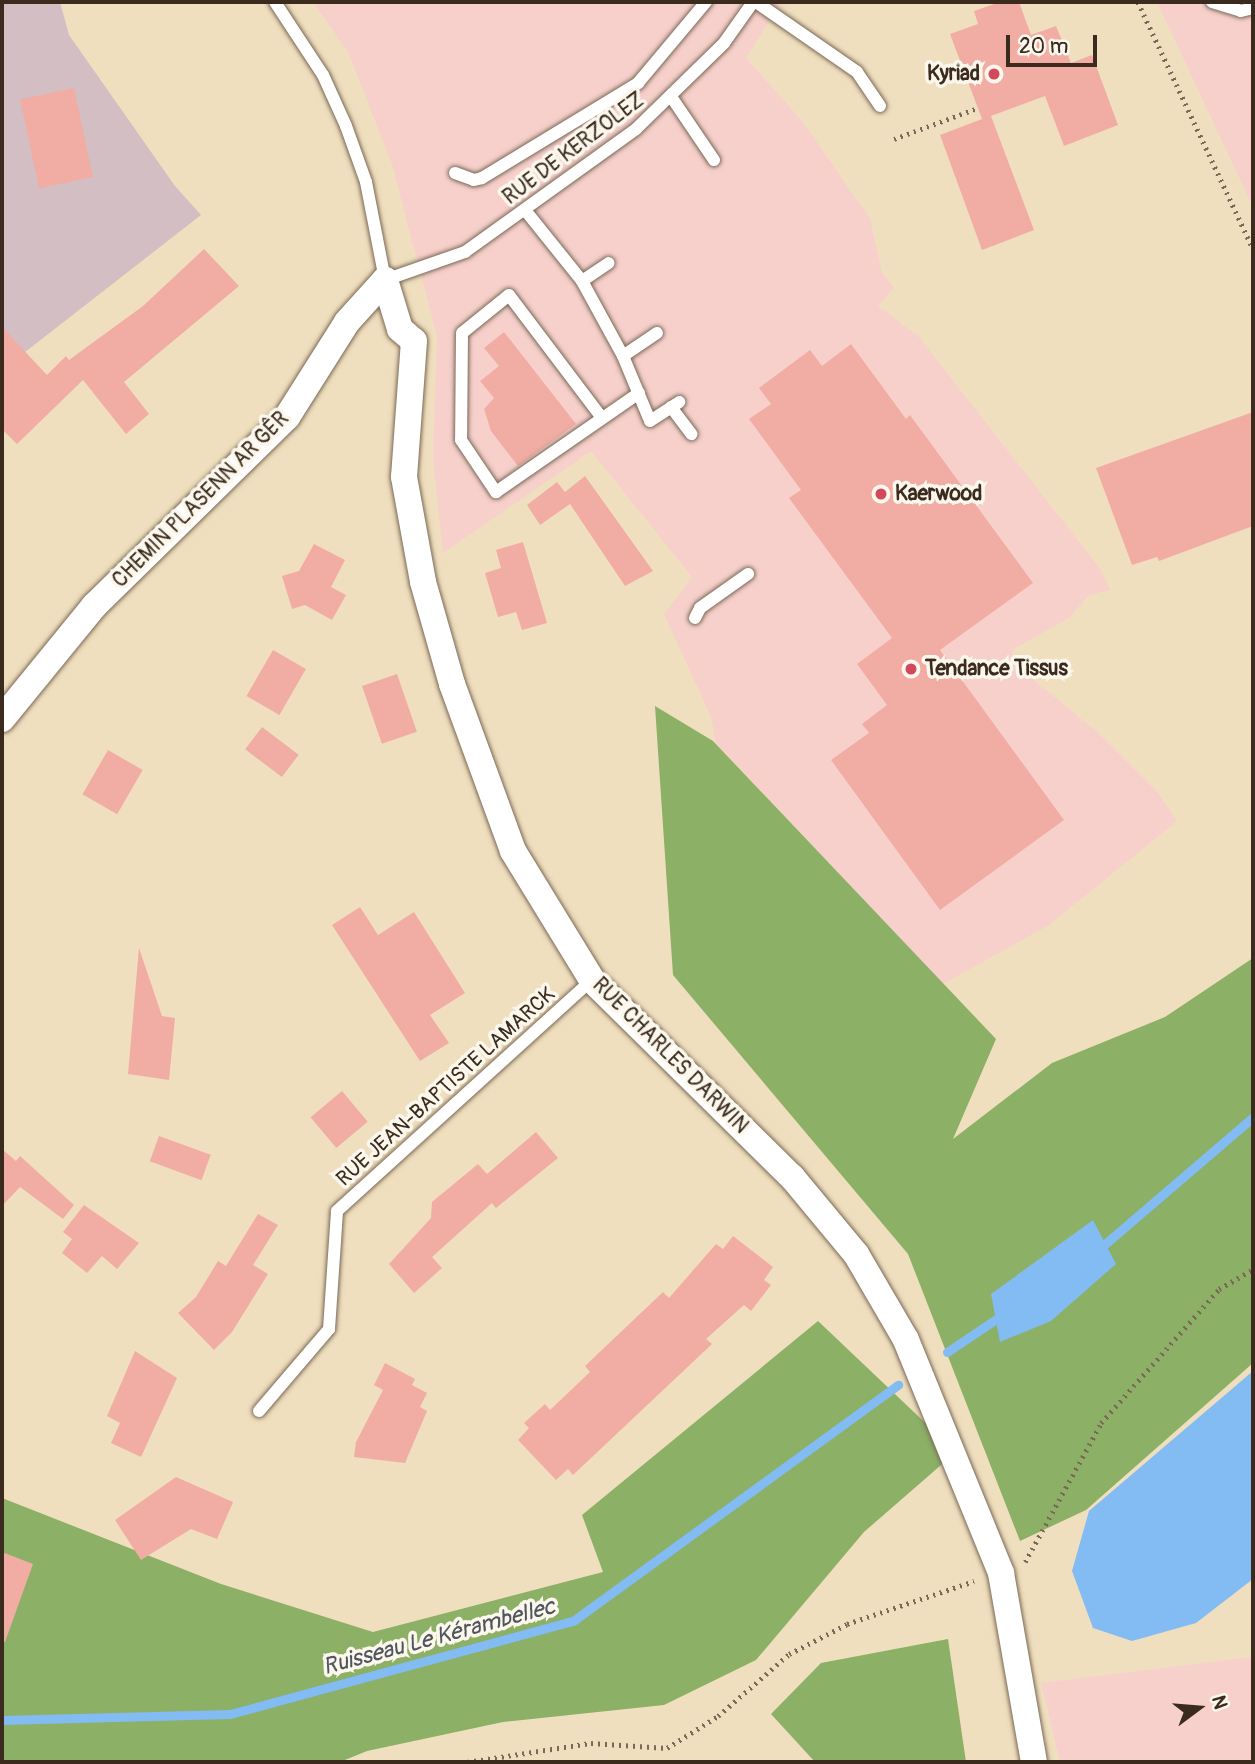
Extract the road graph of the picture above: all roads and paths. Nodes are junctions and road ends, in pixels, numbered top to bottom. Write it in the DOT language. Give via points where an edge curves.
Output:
graph roads {
  1 [pos="275,2"];
  2 [pos="706,2"];
  3 [pos="754,2"];
  4 [pos="1139,2"];
  5 [pos="1212,2"];
  6 [pos="1253,8"];
  7 [pos="673,98"];
  8 [pos="880,106"];
  9 [pos="978,108"];
  10 [pos="894,139"];
  11 [pos="714,160"];
  12 [pos="455,173"];
  13 [pos="525,211"];
  14 [pos="1253,249"];
  15 [pos="609,263"];
  16 [pos="385,280"];
  17 [pos="582,281"];
  18 [pos="657,333"];
  19 [pos="623,356"];
  20 [pos="639,393"];
  21 [pos="602,418"];
  22 [pos="691,434"];
  23 [pos="748,574"];
  24 [pos="695,618"];
  25 [pos="2,719"];
  26 [pos="592,980"];
  27 [pos="1253,1269"];
  28 [pos="259,1411"];
  29 [pos="1001,1573"];
  30 [pos="467,1762"];
  31 [pos="1034,1762"];
  1 -- 16 [label="lane" via="323,75 346,126 366,182"];
  2 -- 12 [label="lane" via="638,83 482,178"];
  3 -- 7 [label="lane, RUE DE KERZOLEZ" via="724,43"];
  3 -- 8 [label="lane" via="857,72"];
  4 -- 14 [label="path"];
  5 -- 6 [label="lane" via="1241,11"];
  7 -- 11 [label="lane"];
  7 -- 13 [label="lane, RUE DE KERZOLEZ"];
  9 -- 10 [label="path"];
  13 -- 16 [label="lane, RUE DE KERZOLEZ" via="465,252"];
  13 -- 17 [label="lane"];
  15 -- 17 [label="lane"];
  16 -- 25 [label="street, CHEMIN PLASENN AR GÊR" via="347,322 287,417 94,606"];
  16 -- 26 [label="street, RUE CHARLES DARWIN" via="400,329 414,341 404,477 423,582 452,684 513,851"];
  17 -- 19 [label="lane"];
  18 -- 19 [label="lane"];
  19 -- 20 [label="lane"];
  20 -- 21 [label="lane"];
  20 -- 22 [label="lane" via="650,421 675,404"];
  21 -- 21 [label="lane" via="496,492 461,440 462,333 509,295"];
  23 -- 24 [label="lane" via="700,608"];
  26 -- 28 [label="lane, RUE JEAN-BAPTISTE LAMARCK" via="337,1211 328,1329"];
  26 -- 29 [label="street, RUE CHARLES DARWIN" via="792,1177 856,1254 906,1340"];
  27 -- 29 [label="path" via="1219,1289 1101,1423 1029,1560"];
  29 -- 30 [label="path" via="917,1597 847,1624 789,1654 718,1716 667,1748 591,1743"];
  29 -- 31 [label="street, RUE CHARLES DARWIN"];
}
